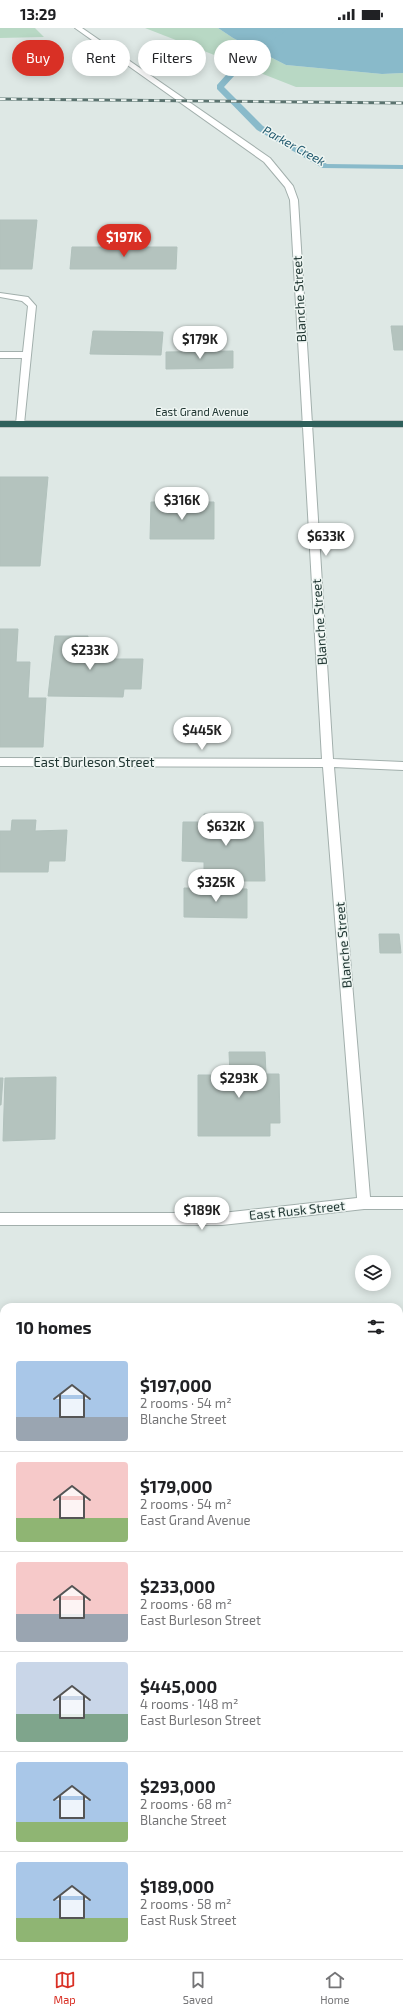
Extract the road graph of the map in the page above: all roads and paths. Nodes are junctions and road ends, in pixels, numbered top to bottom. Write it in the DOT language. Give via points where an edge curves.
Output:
graph roads {
  1 [pos="78,28"];
  2 [pos="0,295"];
  3 [pos="0,355"];
  4 [pos="27,355"];
  5 [pos="0,424"];
  6 [pos="20,424"];
  7 [pos="403,424"];
  8 [pos="306,425"];
  9 [pos="0,762"];
  10 [pos="328,763"];
  11 [pos="403,766"];
  12 [pos="364,1203"];
  13 [pos="403,1203"];
  14 [pos="0,1219"];
  1 -- 8 [label="street, Blanche Street" via="267,160 289,186 294,200"];
  2 -- 4 [label="street" via="25,299 32,306"];
  3 -- 4 [label="street"];
  4 -- 6 [label="street"];
  5 -- 6 [label="highway, East Grand Avenue"];
  6 -- 8 [label="highway, East Grand Avenue"];
  7 -- 8 [label="highway, East Grand Avenue"];
  8 -- 10 [label="street, Blanche Street"];
  9 -- 10 [label="street, East Burleson Street"];
  10 -- 11 [label="street, East Burleson Street"];
  10 -- 12 [label="street, Blanche Street"];
  12 -- 13 [label="street, East Rusk Street"];
  12 -- 14 [label="street, East Rusk Street" via="222,1219"];
}
